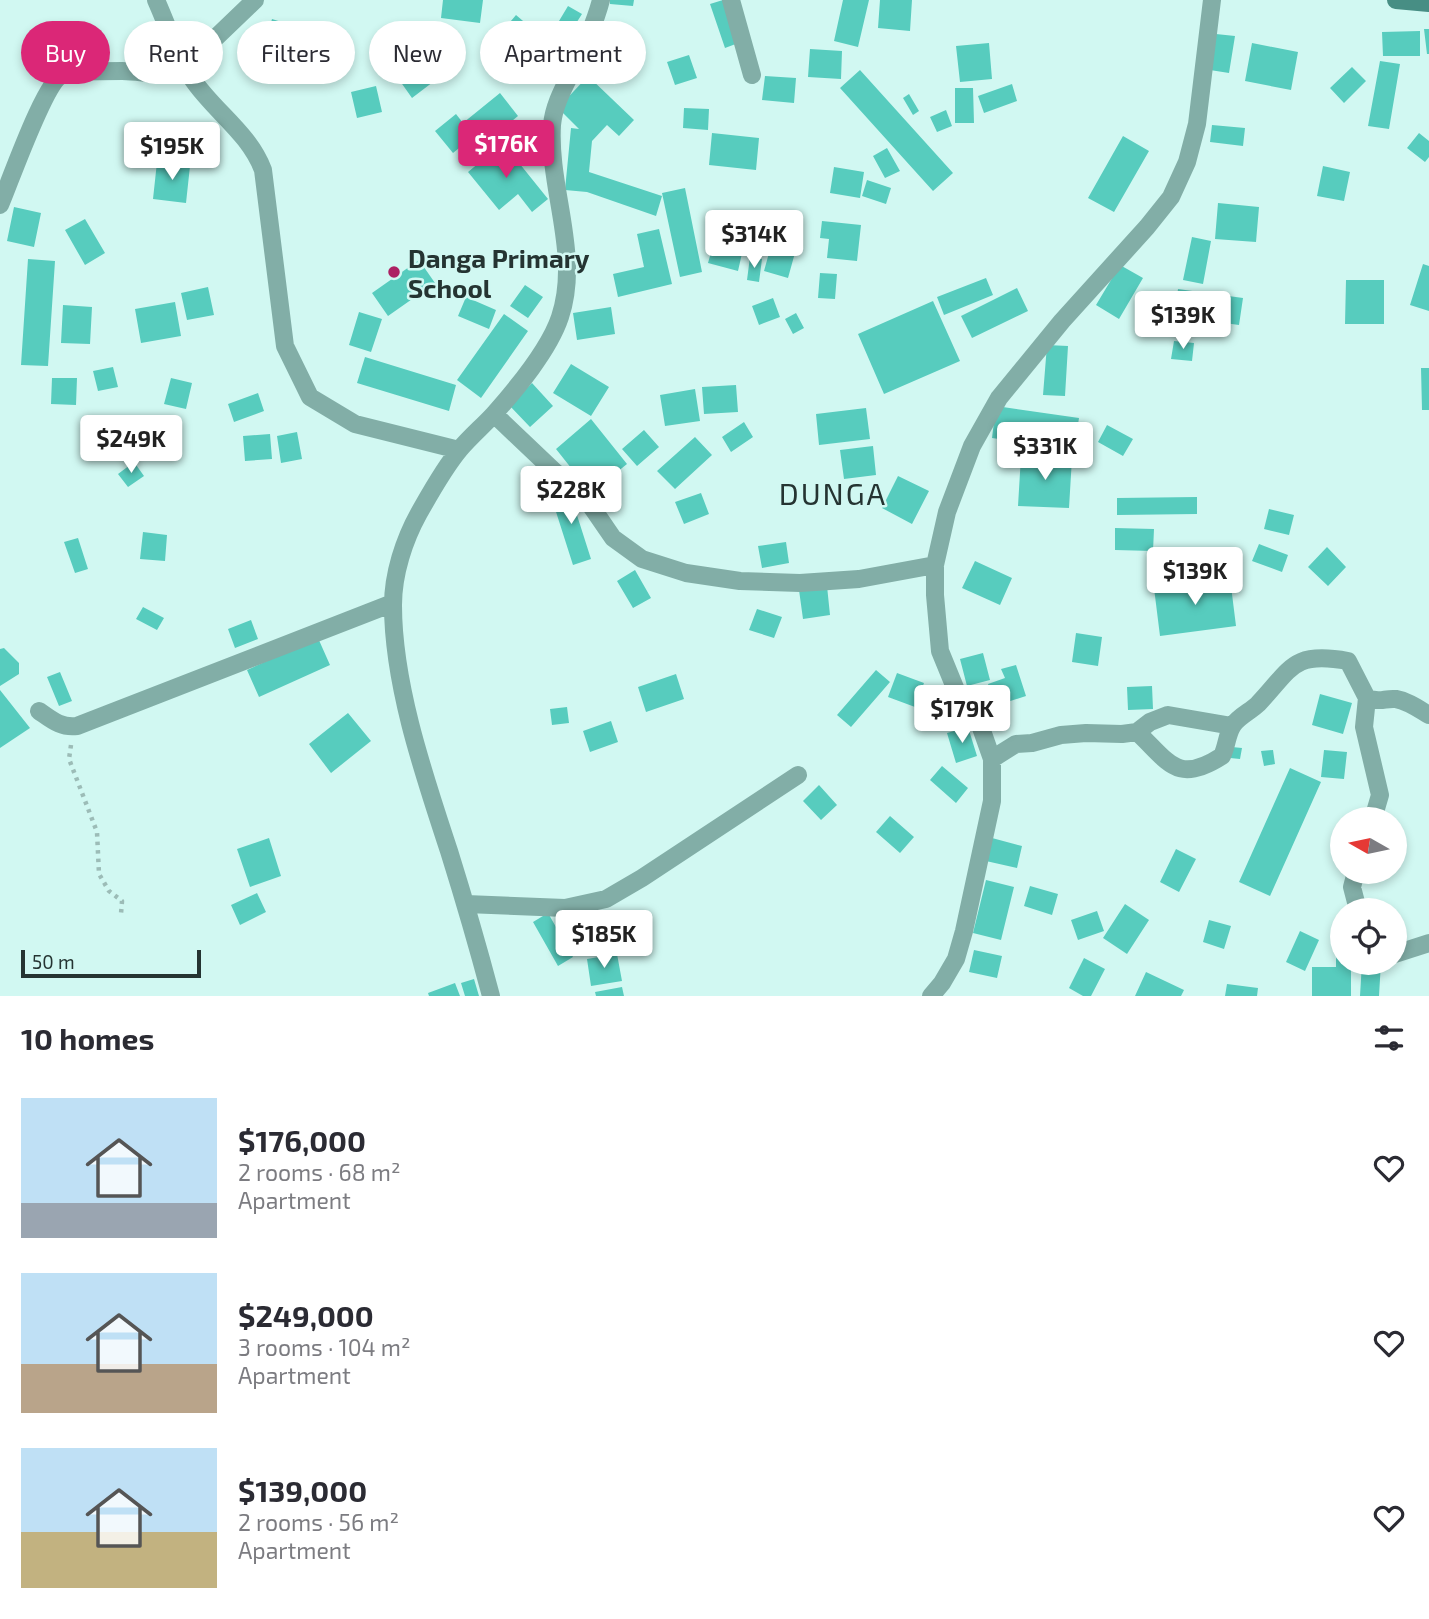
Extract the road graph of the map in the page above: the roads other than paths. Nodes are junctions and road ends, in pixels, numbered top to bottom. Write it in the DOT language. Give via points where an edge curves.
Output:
graph roads {
  1 [pos="156,0"];
  2 [pos="255,0"];
  3 [pos="601,0"];
  4 [pos="731,0"];
  5 [pos="1212,0"];
  6 [pos="1396,0"];
  7 [pos="1429,3"];
  8 [pos="166,21"];
  9 [pos="223,30"];
  10 [pos="124,71"];
  11 [pos="752,75"];
  12 [pos="197,84"];
  13 [pos="0,205"];
  14 [pos="494,414"];
  15 [pos="459,450"];
  16 [pos="935,565"];
  17 [pos="393,603"];
  18 [pos="1367,698"];
  19 [pos="39,711"];
  20 [pos="1429,715"];
  21 [pos="1232,726"];
  22 [pos="1137,732"];
  23 [pos="992,759"];
  24 [pos="798,775"];
  25 [pos="1376,807"];
  26 [pos="466,904"];
  27 [pos="1429,943"];
  28 [pos="1407,950"];
  29 [pos="491,996"];
  30 [pos="931,996"];
  1 -- 8 [label="street"];
  2 -- 9 [label="street"];
  3 -- 14 [label="street" via="552,122 566,256 561,315 553,335"];
  4 -- 11 [label="street"];
  5 -- 16 [label="street" via="1197,124 1171,197 999,398 972,446 947,512"];
  6 -- 7 [label="main road"];
  10 -- 13 [label="street" via="63,73 54,80"];
  12 -- 15 [label="street" via="247,140 260,162 285,346 310,397 355,424"];
  14 -- 15 [label="street"];
  14 -- 16 [label="street" via="580,490 612,538 642,559 686,573 800,583 859,579"];
  15 -- 17 [label="street" via="418,514 403,548"];
  16 -- 23 [label="street" via="940,650 958,695 980,724"];
  17 -- 19 [label="street" via="71,727 59,725"];
  17 -- 26 [label="street" via="412,726"];
  18 -- 20 [label="street" via="1406,701"];
  18 -- 21 [label="street" via="1348,661 1317,657 1288,670"];
  18 -- 25 [label="street" via="1364,727 1380,795"];
  21 -- 22 [label="street" via="1168,715"];
  21 -- 22 [label="street" via="1222,756 1181,771"];
  22 -- 23 [label="street" via="1061,735 1016,744"];
  23 -- 30 [label="street" via="992,802 964,931 956,959"];
  24 -- 26 [label="street" via="606,899 565,908"];
  26 -- 29 [label="street"];
  27 -- 28 [label="street"];
}
